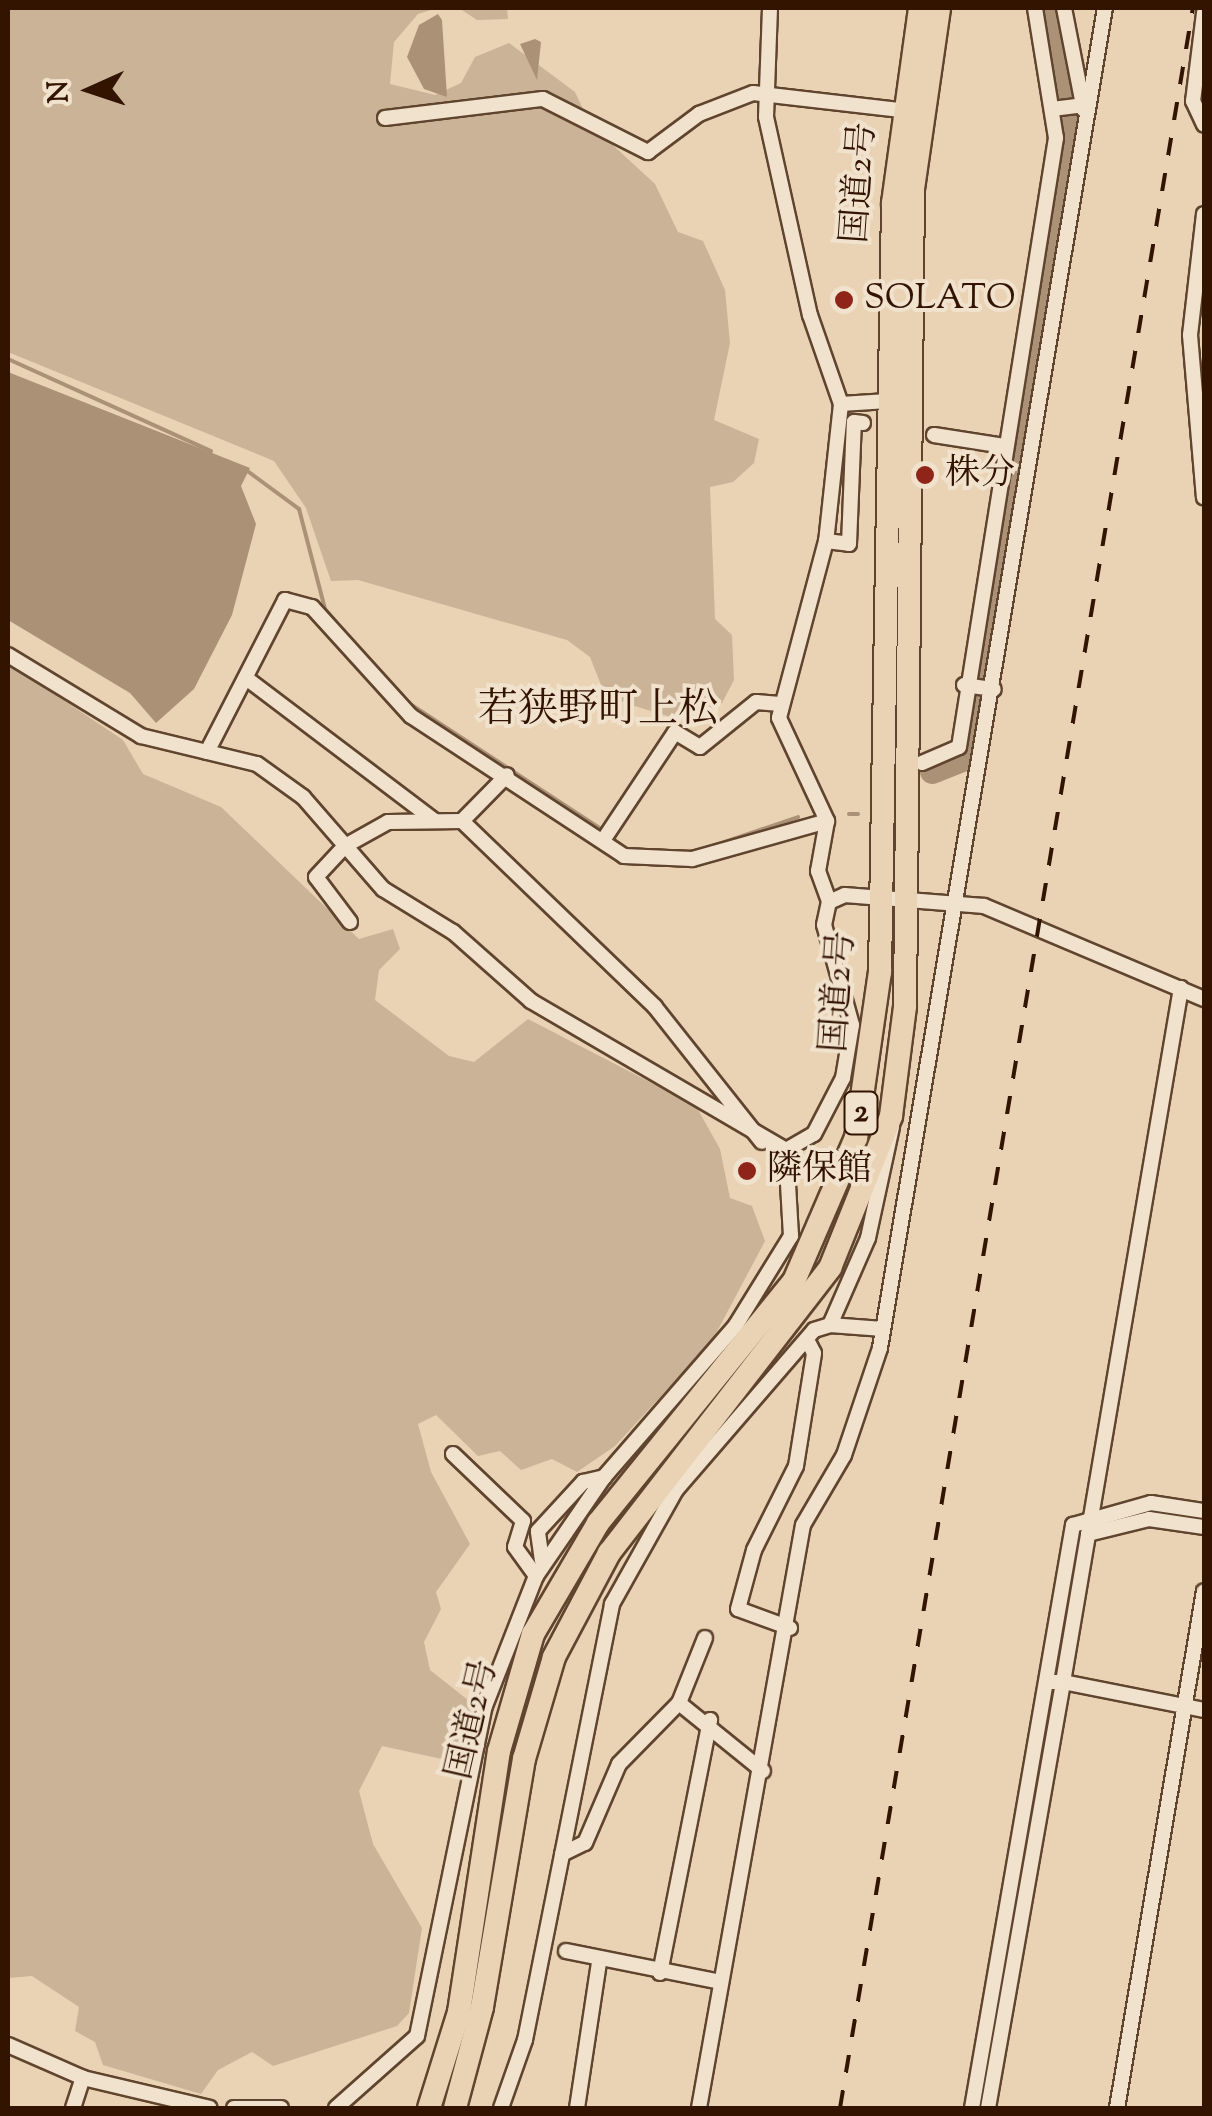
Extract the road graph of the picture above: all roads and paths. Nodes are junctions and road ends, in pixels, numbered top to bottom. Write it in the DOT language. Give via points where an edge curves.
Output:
graph roads {
  1 [pos="770,8"];
  2 [pos="920,8"];
  3 [pos="939,8"];
  4 [pos="1036,8"];
  5 [pos="1064,8"];
  6 [pos="1105,8"];
  7 [pos="1204,13"];
  8 [pos="765,92"];
  9 [pos="1052,109"];
  10 [pos="901,110"];
  11 [pos="1084,112"];
  12 [pos="385,118"];
  13 [pos="1204,125"];
  14 [pos="1204,214"];
  15 [pos="888,401"];
  16 [pos="842,404"];
  17 [pos="864,423"];
  18 [pos="934,435"];
  19 [pos="1004,446"];
  20 [pos="1204,496"];
  21 [pos="826,541"];
  22 [pos="8,655"];
  23 [pos="246,678"];
  24 [pos="966,685"];
  25 [pos="992,689"];
  26 [pos="780,704"];
  27 [pos="207,752"];
  28 [pos="922,762"];
  29 [pos="507,774"];
  30 [pos="462,820"];
  31 [pos="827,820"];
  32 [pos="434,821"];
  33 [pos="606,835"];
  34 [pos="345,846"];
  35 [pos="882,896"];
  36 [pos="907,897"];
  37 [pos="954,900"];
  38 [pos="829,902"];
  39 [pos="350,922"];
  40 [pos="1181,988"];
  41 [pos="1204,998"];
  42 [pos="891,1116"];
  43 [pos="762,1142"];
  44 [pos="786,1150"];
  45 [pos="830,1325"];
  46 [pos="883,1329"];
  47 [pos="807,1340"];
  48 [pos="453,1454"];
  49 [pos="604,1477"];
  50 [pos="1204,1512"];
  51 [pos="1091,1518"];
  52 [pos="1204,1528"];
  53 [pos="1088,1534"];
  54 [pos="539,1568"];
  55 [pos="1204,1591"];
  56 [pos="790,1628"];
  57 [pos="705,1638"];
  58 [pos="1057,1682"];
  59 [pos="679,1702"];
  60 [pos="1185,1708"];
  61 [pos="1204,1710"];
  62 [pos="710,1720"];
  63 [pos="762,1770"];
  64 [pos="562,1854"];
  65 [pos="566,1951"];
  66 [pos="599,1962"];
  67 [pos="660,1972"];
  68 [pos="721,1982"];
  69 [pos="8,2044"];
  70 [pos="83,2078"];
  71 [pos="73,2108"];
  72 [pos="210,2108"];
  73 [pos="234,2108"];
  74 [pos="281,2108"];
  75 [pos="336,2108"];
  76 [pos="430,2108"];
  77 [pos="455,2108"];
  78 [pos="500,2108"];
  79 [pos="576,2108"];
  80 [pos="699,2108"];
  81 [pos="972,2108"];
  82 [pos="988,2108"];
  83 [pos="1116,2108"];
  1 -- 8 [label="street"];
  2 -- 10 [label="highway, 国道2号 / 2"];
  3 -- 36 [label="highway, 国道2号 / 2" via="913,189"];
  4 -- 9 [label="street"];
  5 -- 11 [label="street"];
  6 -- 11 [label="street"];
  7 -- 13 [label="street" via="1194,101"];
  8 -- 10 [label="street"];
  8 -- 12 [label="street" via="714,106 648,152 543,99"];
  8 -- 16 [label="street" via="807,305"];
  9 -- 11 [label="street"];
  9 -- 19 [label="street" via="1056,138"];
  10 -- 15 [label="highway, 国道2号 / 2"];
  11 -- 25 [label="street"];
  14 -- 20 [label="street" via="1190,335"];
  15 -- 16 [label="street"];
  15 -- 35 [label="highway, 国道2号 / 2"];
  16 -- 21 [label="street"];
  17 -- 21 [label="street" via="854,422 849,544"];
  18 -- 19 [label="street"];
  19 -- 24 [label="street"];
  21 -- 26 [label="street"];
  22 -- 27 [label="street" via="141,736"];
  23 -- 27 [label="street"];
  23 -- 29 [label="street" via="280,605 312,607 412,716"];
  23 -- 32 [label="street"];
  24 -- 25 [label="street"];
  24 -- 28 [label="street" via="959,747"];
  25 -- 37 [label="street"];
  26 -- 31 [label="street" via="782,735"];
  26 -- 33 [label="street" via="756,702 700,747 676,732"];
  27 -- 34 [label="street" via="281,779"];
  29 -- 30 [label="street"];
  29 -- 33 [label="street"];
  30 -- 32 [label="street"];
  30 -- 43 [label="street" via="654,1008 745,1109"];
  31 -- 33 [label="street" via="692,859 640,862"];
  31 -- 38 [label="street" via="818,870"];
  32 -- 34 [label="street" via="388,822"];
  34 -- 39 [label="street" via="316,878"];
  34 -- 43 [label="street" via="382,889 453,932 531,1000"];
  35 -- 36 [label="street"];
  35 -- 38 [label="street"];
  35 -- 76 [label="highway, 国道2号 / 2" via="874,1051 856,1138 824,1224 750,1340 598,1522 533,1634 499,1752 459,2012"];
  36 -- 37 [label="street"];
  36 -- 42 [label="highway, 国道2号 / 2"];
  37 -- 40 [label="street" via="1054,931"];
  37 -- 46 [label="street"];
  38 -- 44 [label="street" via="824,924 852,1025 828,1108 814,1134"];
  40 -- 41 [label="street"];
  40 -- 51 [label="street"];
  42 -- 45 [label="street" via="876,1214"];
  42 -- 77 [label="highway, 国道2号 / 2" via="830,1268 608,1553 554,1657 524,1759 478,2027"];
  43 -- 44 [label="street"];
  44 -- 49 [label="street" via="794,1224 780,1263"];
  45 -- 46 [label="street"];
  45 -- 47 [label="street"];
  46 -- 56 [label="street" via="844,1455 803,1525"];
  47 -- 56 [label="street" via="814,1353 796,1466 754,1550 738,1609"];
  47 -- 64 [label="street" via="676,1490 611,1584"];
  48 -- 54 [label="street" via="523,1521 515,1547"];
  49 -- 54 [label="street"];
  49 -- 54 [label="street" via="592,1475 538,1531"];
  50 -- 51 [label="street" via="1151,1503"];
  51 -- 53 [label="street"];
  51 -- 81 [label="street" via="1073,1525"];
  52 -- 53 [label="street" via="1149,1519"];
  53 -- 58 [label="street"];
  54 -- 75 [label="street" via="485,1706 418,2036"];
  55 -- 60 [label="street"];
  56 -- 63 [label="street"];
  57 -- 59 [label="street"];
  58 -- 60 [label="street"];
  58 -- 82 [label="street"];
  59 -- 62 [label="street"];
  59 -- 64 [label="street" via="618,1764 585,1843"];
  60 -- 61 [label="street"];
  60 -- 83 [label="street"];
  62 -- 63 [label="street"];
  62 -- 67 [label="street"];
  63 -- 68 [label="street"];
  64 -- 78 [label="street" via="525,2040"];
  65 -- 66 [label="street"];
  66 -- 67 [label="street"];
  66 -- 79 [label="street"];
  67 -- 68 [label="street"];
  68 -- 80 [label="street"];
  69 -- 70 [label="street"];
  70 -- 71 [label="street"];
  70 -- 72 [label="street"];
  73 -- 74 [label="street"];
}
